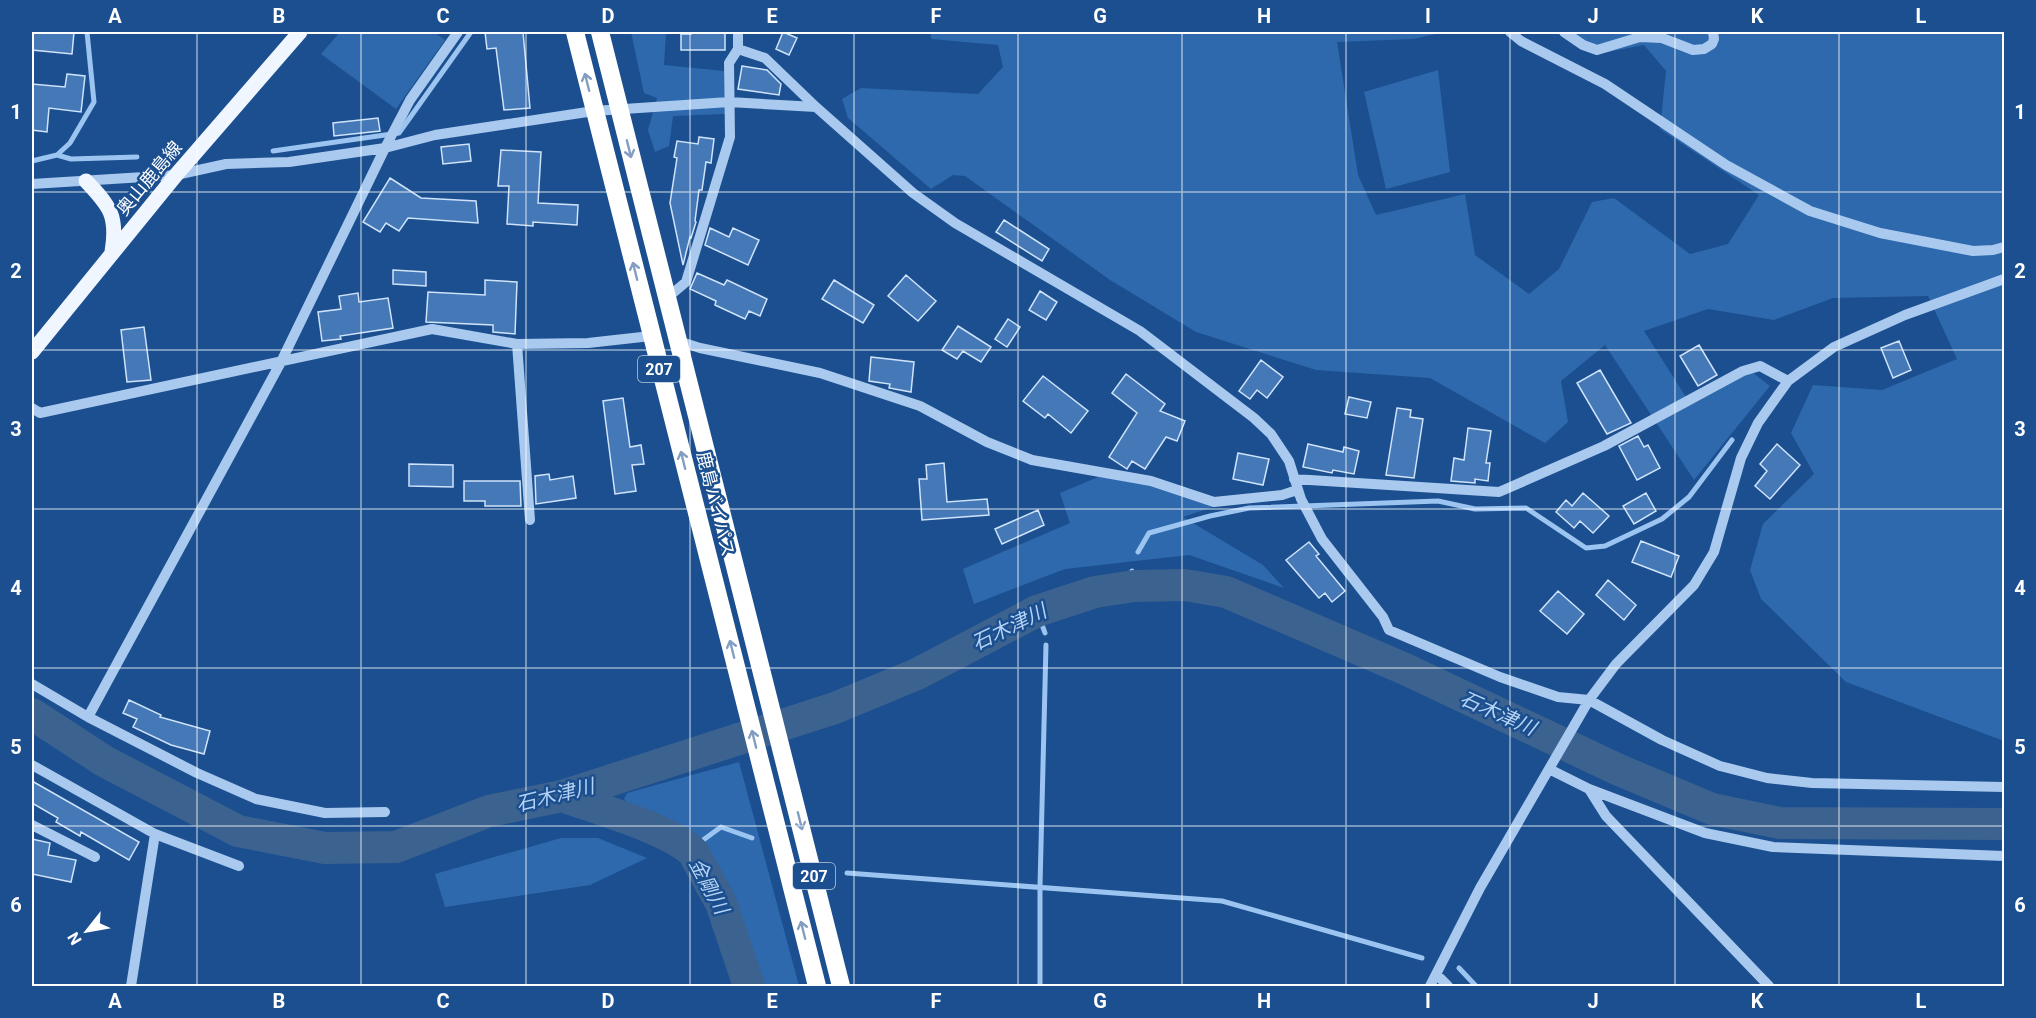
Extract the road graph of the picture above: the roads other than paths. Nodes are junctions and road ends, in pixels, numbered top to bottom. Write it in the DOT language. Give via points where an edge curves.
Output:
graph roads {
  1 [pos="300,32"];
  2 [pos="458,32"];
  3 [pos="575,32"];
  4 [pos="600,32"];
  5 [pos="738,32"];
  6 [pos="1510,32"];
  7 [pos="1564,32"];
  8 [pos="1713,32"];
  9 [pos="738,49"];
  10 [pos="729,102"];
  11 [pos="816,107"];
  12 [pos="619,110"];
  13 [pos="594,111"];
  14 [pos="387,144"];
  15 [pos="177,175"];
  16 [pos="86,181"];
  17 [pos="32,184"];
  18 [pos="2004,247"];
  19 [pos="111,254"];
  20 [pos="2004,279"];
  21 [pos="667,298"];
  22 [pos="651,336"];
  23 [pos="678,341"];
  24 [pos="518,344"];
  25 [pos="32,352"];
  26 [pos="281,362"];
  27 [pos="1788,381"];
  28 [pos="32,408"];
  29 [pos="1297,489"];
  30 [pos="530,520"];
  31 [pos="32,684"];
  32 [pos="1589,700"];
  33 [pos="88,717"];
  34 [pos="32,765"];
  35 [pos="1550,767"];
  36 [pos="2004,787"];
  37 [pos="1588,789"];
  38 [pos="385,812"];
  39 [pos="32,825"];
  40 [pos="155,834"];
  41 [pos="2004,856"];
  42 [pos="94,857"];
  43 [pos="239,866"];
  44 [pos="1436,974"];
  45 [pos="131,987"];
  46 [pos="817,987"];
  47 [pos="841,987"];
  48 [pos="1430,987"];
  49 [pos="1448,987"];
  50 [pos="1768,987"];
  1 -- 15 [label="main road, 奥山鹿島線"];
  2 -- 14 [label="street" via="410,100"];
  13 -- 3 [label="highway, 鹿島バイパス / 207, one-way"];
  4 -- 12 [label="highway, 鹿島バイパス / 207"];
  5 -- 9 [label="street"];
  6 -- 18 [label="street" via="1605,84 1726,165 1810,211 1880,233 1961,249"];
  7 -- 8 [label="street" via="1597,50 1640,38 1662,38 1693,50 1704,49 1712,44"];
  9 -- 10 [label="street" via="729,63"];
  9 -- 11 [label="street" via="765,58"];
  10 -- 11 [label="street"];
  10 -- 12 [label="street"];
  10 -- 21 [label="street" via="730,136 686,282"];
  11 -- 29 [label="street" via="913,193 955,223 1140,331 1254,417 1289,461"];
  12 -- 13 [label="street"];
  12 -- 21 [label="highway, 鹿島バイパス / 207, one-way"];
  13 -- 14 [label="street"];
  22 -- 13 [label="highway, 鹿島バイパス / 207, one-way"];
  14 -- 15 [label="street" via="289,162 226,164"];
  14 -- 26 [label="street"];
  15 -- 16 [label="street"];
  15 -- 19 [label="main road, 奥山鹿島線"];
  16 -- 17 [label="street"];
  16 -- 19 [label="main road" via="104,199 111,214 115,231"];
  19 -- 25 [label="main road, 奥山鹿島線"];
  20 -- 27 [label="street" via="1905,315 1834,347"];
  21 -- 23 [label="highway, 鹿島バイパス / 207"];
  22 -- 24 [label="street" via="588,343"];
  46 -- 22 [label="highway, 鹿島バイパス / 207, one-way"];
  23 -- 29 [label="street" via="820,373 920,406 987,442 1032,460 1151,481 1214,502 1282,495"];
  23 -- 47 [label="highway, 鹿島バイパス / 207, one-way"];
  24 -- 26 [label="street" via="432,329"];
  24 -- 30 [label="street"];
  26 -- 28 [label="street" via="40,413"];
  26 -- 33 [label="street"];
  27 -- 29 [label="street" via="1760,366 1743,371 1604,446 1499,492"];
  27 -- 32 [label="street" via="1758,423 1741,458 1714,552 1694,585 1616,664"];
  29 -- 32 [label="street" via="1322,539 1389,630 1548,694"];
  31 -- 33 [label="street"];
  32 -- 35 [label="street"];
  32 -- 36 [label="street" via="1720,766 1767,778 1812,783"];
  33 -- 38 [label="street" via="256,799 325,813"];
  34 -- 40 [label="street"];
  35 -- 37 [label="street"];
  35 -- 44 [label="street"];
  37 -- 41 [label="street" via="1705,833 1773,847"];
  37 -- 50 [label="street" via="1606,816"];
  39 -- 42 [label="street"];
  40 -- 43 [label="street"];
  40 -- 45 [label="street"];
  44 -- 48 [label="street"];
  44 -- 49 [label="street"];
}
